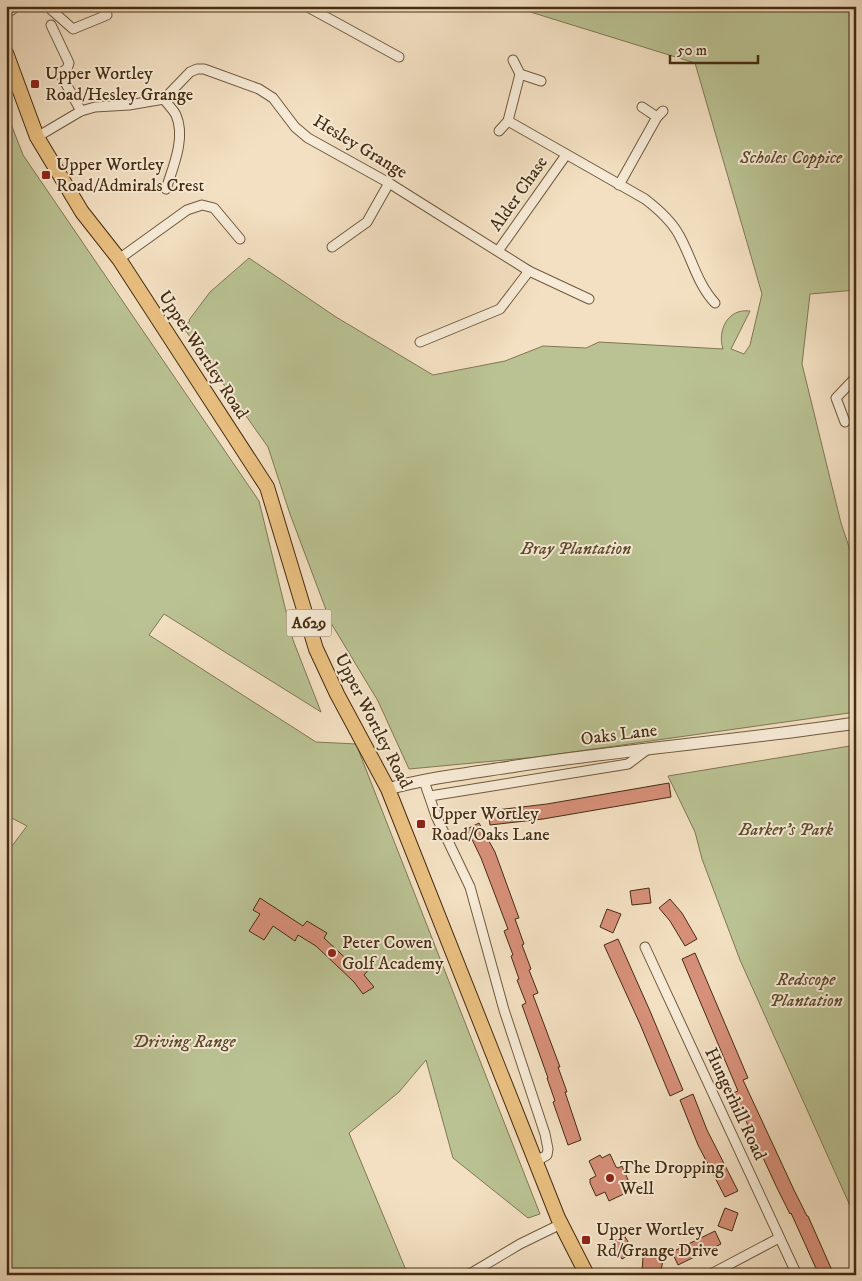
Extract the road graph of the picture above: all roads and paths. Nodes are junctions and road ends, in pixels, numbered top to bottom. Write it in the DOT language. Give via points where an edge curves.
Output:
graph roads {
  1 [pos="17,6"];
  2 [pos="48,6"];
  3 [pos="306,6"];
  4 [pos="6,14"];
  5 [pos="108,15"];
  6 [pos="51,25"];
  7 [pos="6,53"];
  8 [pos="399,57"];
  9 [pos="513,60"];
  10 [pos="520,74"];
  11 [pos="541,82"];
  12 [pos="164,99"];
  13 [pos="642,106"];
  14 [pos="80,111"];
  15 [pos="508,121"];
  16 [pos="499,131"];
  17 [pos="37,137"];
  18 [pos="566,155"];
  19 [pos="389,183"];
  20 [pos="619,185"];
  21 [pos="166,189"];
  22 [pos="240,239"];
  23 [pos="332,247"];
  24 [pos="498,251"];
  25 [pos="119,259"];
  26 [pos="529,271"];
  27 [pos="589,299"];
  28 [pos="714,303"];
  29 [pos="420,342"];
  30 [pos="856,376"];
  31 [pos="845,422"];
  32 [pos="856,723"];
  33 [pos="648,749"];
  34 [pos="424,780"];
  35 [pos="388,789"];
  36 [pos="430,796"];
  37 [pos="645,947"];
  38 [pos="535,1162"];
  39 [pos="560,1224"];
  40 [pos="779,1238"];
  41 [pos="481,1271"];
  42 [pos="468,1275"];
  43 [pos="587,1275"];
  44 [pos="709,1275"];
  45 [pos="797,1275"];
  1 -- 4 [label="street"];
  2 -- 5 [label="street" via="73,29"];
  3 -- 8 [label="street"];
  6 -- 14 [label="street" via="69,63 67,69 60,73"];
  7 -- 17 [label="main road, Upper Wortley Road / A629"];
  9 -- 10 [label="street"];
  10 -- 11 [label="street"];
  10 -- 15 [label="street"];
  12 -- 14 [label="street"];
  12 -- 19 [label="street, Hesley Grange" via="197,69 204,68 231,78 273,98 308,138"];
  12 -- 21 [label="street" via="176,115 180,134"];
  13 -- 20 [label="street" via="660,114"];
  14 -- 17 [label="street"];
  15 -- 16 [label="street"];
  15 -- 18 [label="street"];
  17 -- 25 [label="main road, Upper Wortley Road / A629" via="82,212"];
  18 -- 20 [label="street"];
  18 -- 24 [label="street, Alder Chase"];
  19 -- 23 [label="street" via="367,222"];
  19 -- 24 [label="street, Hesley Grange"];
  20 -- 28 [label="street" via="664,214 679,234 700,285"];
  22 -- 25 [label="street" via="214,208 202,204 187,210"];
  24 -- 26 [label="street, Hesley Grange"];
  25 -- 35 [label="main road, Upper Wortley Road / A629" via="267,487 316,649 336,694"];
  26 -- 27 [label="street, Hesley Grange"];
  26 -- 29 [label="street" via="500,309"];
  30 -- 31 [label="street" via="836,398"];
  32 -- 33 [label="street, Oaks Lane"];
  33 -- 34 [label="street, Oaks Lane"];
  33 -- 36 [label="street" via="628,764"];
  34 -- 35 [label="street, Oaks Lane"];
  34 -- 36 [label="street, Upper Wortley Road"];
  35 -- 38 [label="main road, Upper Wortley Road / A629"];
  36 -- 38 [label="street, Upper Wortley Road" via="436,816 470,887 504,1010 545,1134 547,1155"];
  37 -- 40 [label="street, Hungerhill Road"];
  38 -- 39 [label="main road, Upper Wortley Road / A629"];
  39 -- 41 [label="street"];
  39 -- 43 [label="main road, Upper Wortley Road / A629"];
  40 -- 44 [label="street"];
  40 -- 45 [label="street, Hungerhill Road"];
  41 -- 42 [label="street"];
}
